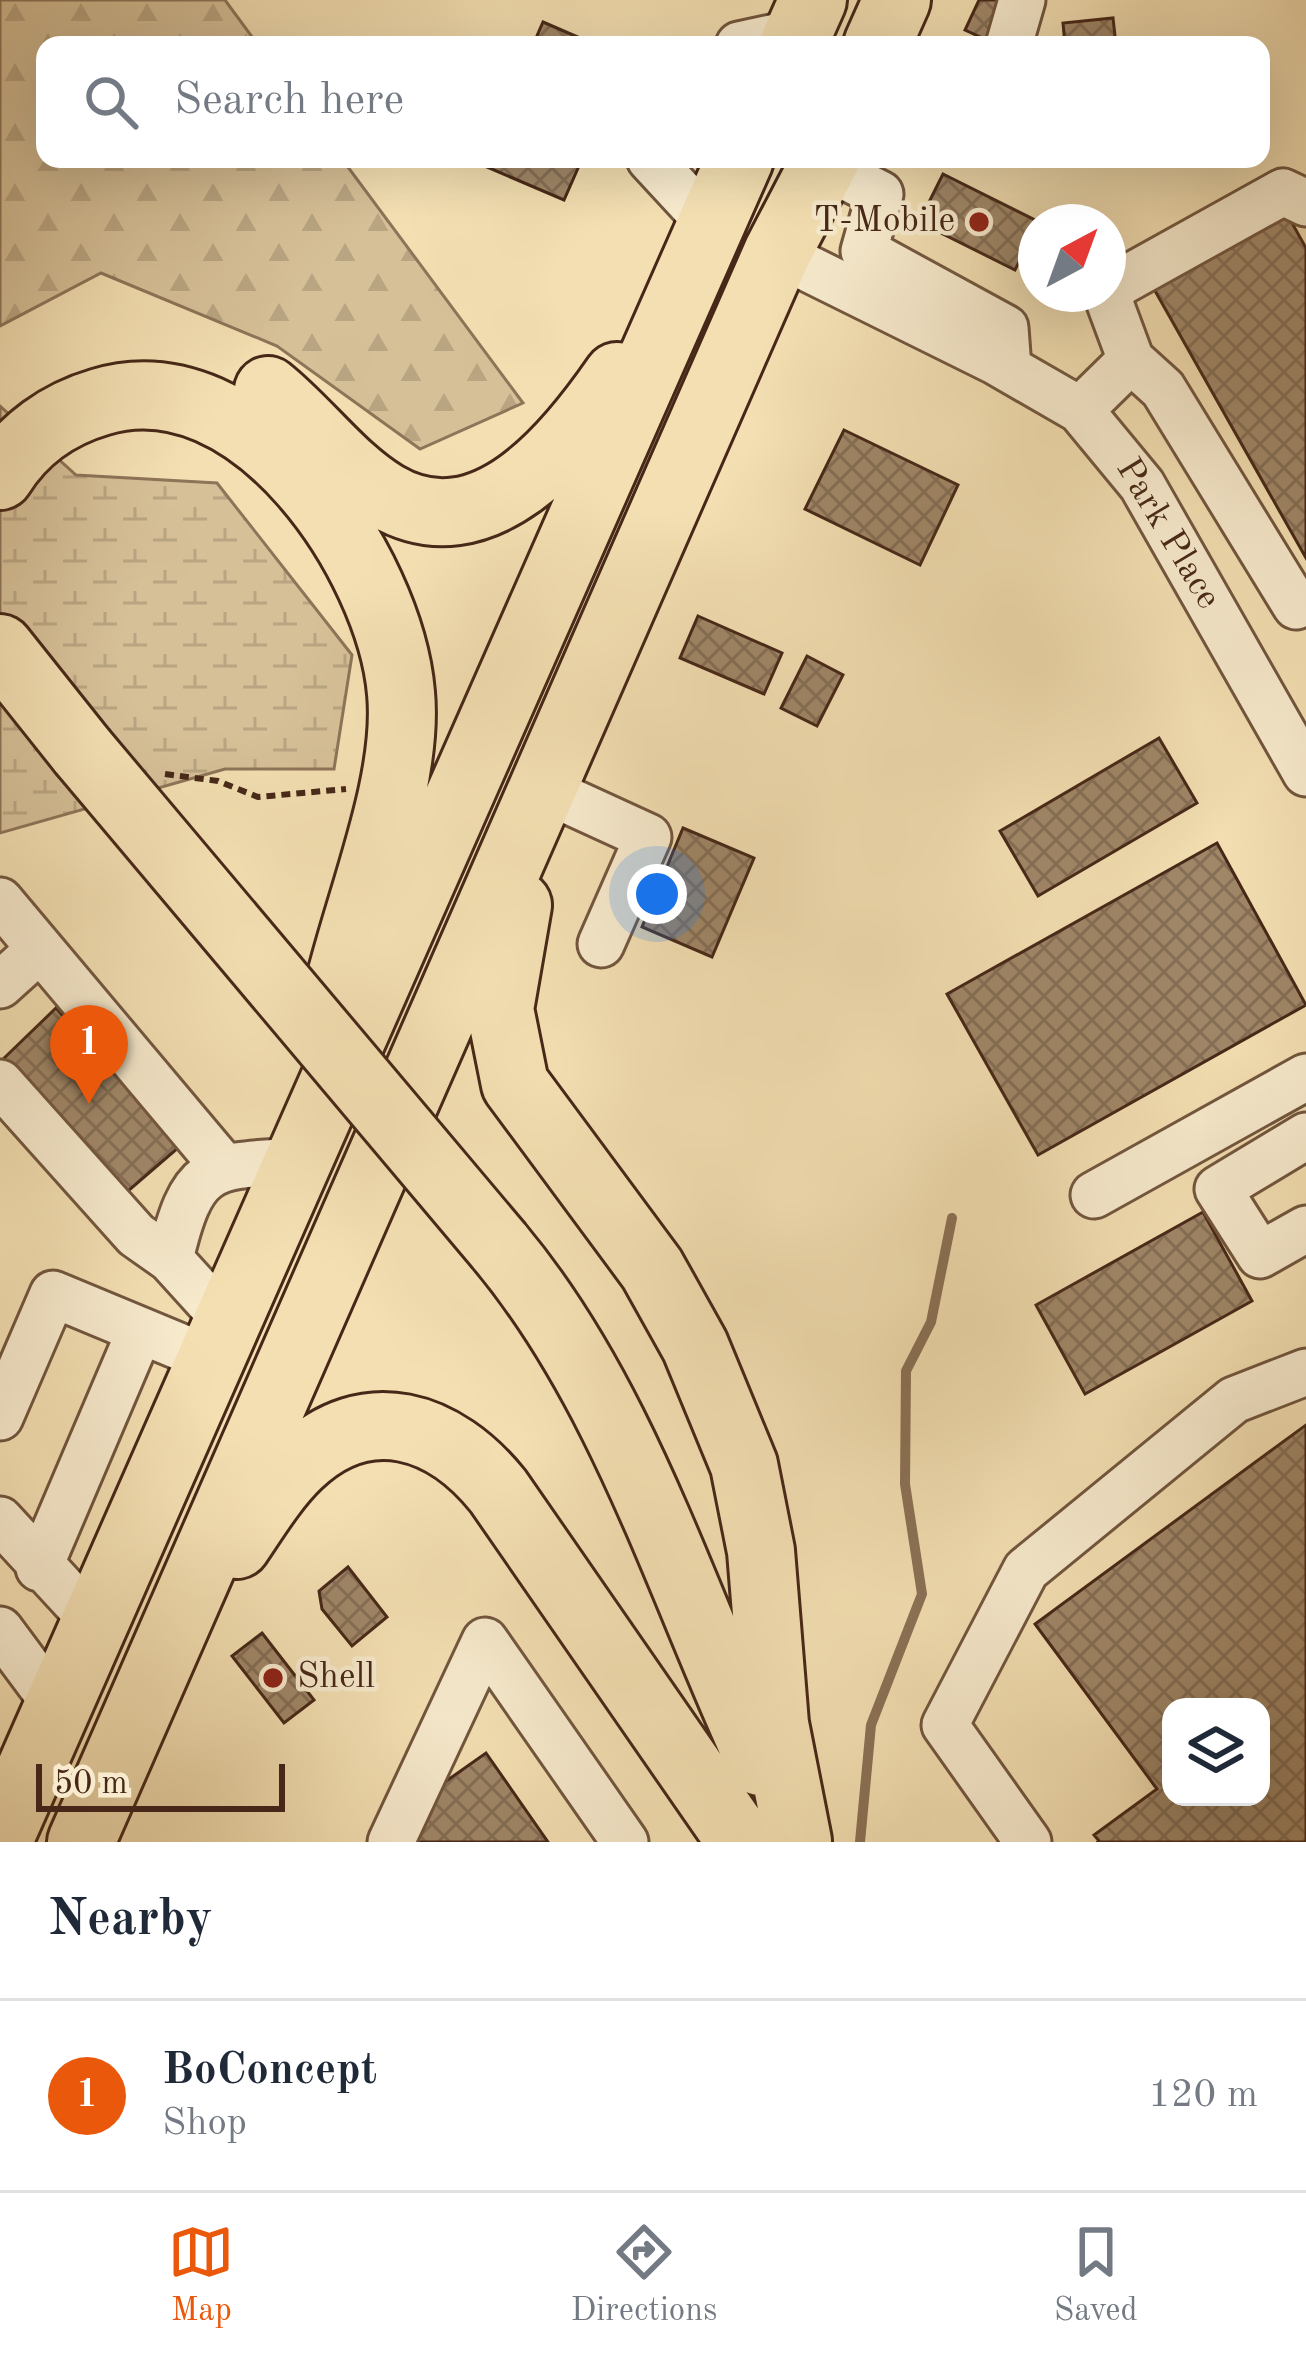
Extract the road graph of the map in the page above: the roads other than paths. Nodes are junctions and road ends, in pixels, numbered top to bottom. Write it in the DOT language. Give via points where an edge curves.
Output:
graph roads {
  1 [pos="897,0"];
  2 [pos="1022,0"];
  3 [pos="881,36"];
  4 [pos="1012,36"];
  5 [pos="655,168"];
  6 [pos="736,168"];
  7 [pos="822,168"];
  8 [pos="835,168"];
  9 [pos="1306,203"];
  10 [pos="697,252"];
  11 [pos="777,254"];
  12 [pos="1008,368"];
  13 [pos="1147,374"];
  14 [pos="0,407"];
  15 [pos="1080,410"];
  16 [pos="0,476"];
  17 [pos="1301,603"];
  18 [pos="1233,644"];
  19 [pos="0,648"];
  20 [pos="0,720"];
  21 [pos="66,766"];
  22 [pos="1306,773"];
  23 [pos="542,788"];
  24 [pos="0,901"];
  25 [pos="601,944"];
  26 [pos="40,949"];
  27 [pos="0,985"];
  28 [pos="1306,1077"];
  29 [pos="0,1083"];
  30 [pos="1306,1136"];
  31 [pos="302,1155"];
  32 [pos="222,1165"];
  33 [pos="1094,1195"];
  34 [pos="1306,1229"];
  35 [pos="170,1258"];
  36 [pos="482,1260"];
  37 [pos="140,1330"];
  38 [pos="220,1342"];
  39 [pos="1306,1372"];
  40 [pos="0,1417"];
  41 [pos="0,1520"];
  42 [pos="39,1568"];
  43 [pos="95,1623"];
  44 [pos="0,1630"];
  45 [pos="161,1650"];
  46 [pos="58,1708"];
  47 [pos="4,1823"];
  48 [pos="798,1841"];
  49 [pos="81,1842"];
  50 [pos="391,1842"];
  51 [pos="625,1842"];
  52 [pos="741,1842"];
  53 [pos="762,1842"];
  54 [pos="1028,1842"];
  1 -- 3 [label="highway"];
  2 -- 4 [label="street"];
  5 -- 10 [label="street"];
  6 -- 10 [label="highway"];
  7 -- 11 [label="highway"];
  8 -- 12 [label="street" via="880,194 864,251 1005,328"];
  9 -- 13 [label="street" via="1283,192 1119,283 1108,298"];
  10 -- 14 [label="highway" via="562,448 516,486 461,512 434,513 383,494 264,386 182,353 91,357 38,378"];
  10 -- 31 [label="highway"];
  11 -- 12 [label="street, Park Place"];
  11 -- 23 [label="highway"];
  12 -- 15 [label="street, Park Place"];
  13 -- 15 [label="street"];
  13 -- 17 [label="street"];
  15 -- 18 [label="street, Park Place" via="1142,485"];
  16 -- 31 [label="highway" via="48,424 85,406 136,395 190,400 238,422 281,459 367,584 397,662 400,745"];
  17 -- 18 [label="street"];
  18 -- 22 [label="street, Park Place"];
  19 -- 21 [label="highway"];
  20 -- 21 [label="highway"];
  21 -- 36 [label="highway, bridge"];
  23 -- 25 [label="street" via="648,837"];
  23 -- 45 [label="highway"];
  23 -- 48 [label="highway" via="503,984 506,1061 527,1106 652,1269 732,1425 761,1551 775,1724"];
  24 -- 26 [label="street"];
  26 -- 27 [label="street"];
  26 -- 32 [label="street"];
  28 -- 33 [label="street"];
  29 -- 35 [label="street" via="136,1235"];
  30 -- 34 [label="street" via="1218,1189 1260,1256"];
  31 -- 32 [label="street"];
  31 -- 38 [label="highway"];
  32 -- 35 [label="street" via="198,1185"];
  35 -- 38 [label="street"];
  36 -- 48 [label="highway" via="549,1312 597,1397"];
  36 -- 53 [label="highway"];
  37 -- 38 [label="street"];
  37 -- 40 [label="street" via="52,1294"];
  37 -- 42 [label="street"];
  38 -- 43 [label="highway"];
  39 -- 54 [label="street" via="1234,1400 1026,1570 945,1725"];
  41 -- 42 [label="street"];
  42 -- 43 [label="street"];
  43 -- 46 [label="highway"];
  44 -- 46 [label="street"];
  45 -- 49 [label="highway"];
  45 -- 52 [label="highway" via="314,1450 371,1428 434,1435 498,1491"];
  46 -- 47 [label="highway"];
  50 -- 51 [label="street" via="485,1641"];
}
